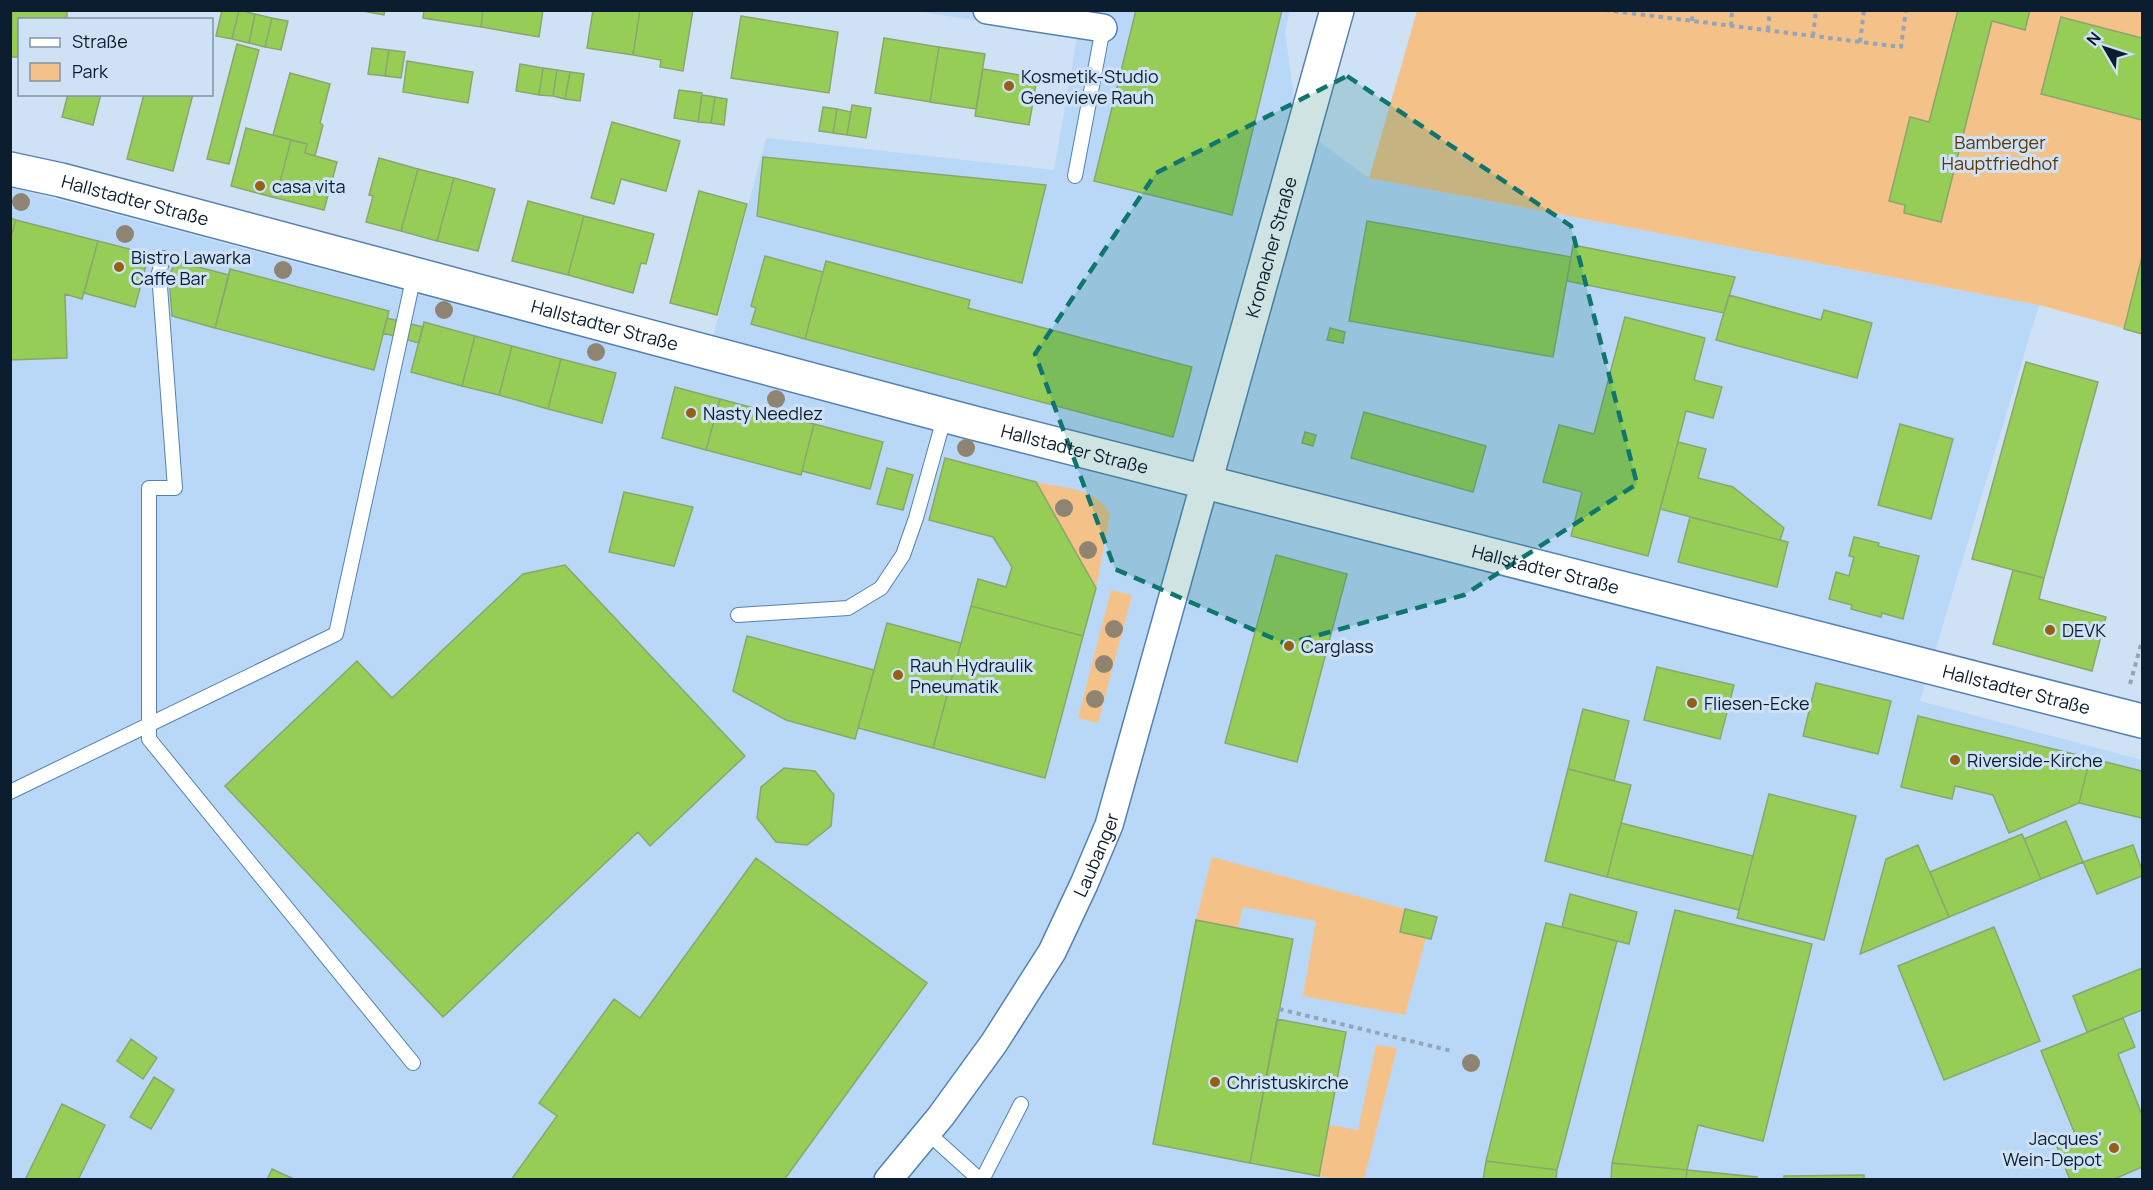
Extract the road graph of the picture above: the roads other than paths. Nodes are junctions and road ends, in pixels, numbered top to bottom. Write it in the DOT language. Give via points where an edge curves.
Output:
graph roads {
  1 [pos="987,10"];
  2 [pos="1337,10"];
  3 [pos="1031,14"];
  4 [pos="1103,28"];
  5 [pos="10,169"];
  6 [pos="1075,176"];
  7 [pos="163,258"];
  8 [pos="414,275"];
  9 [pos="945,415"];
  10 [pos="1205,482"];
  11 [pos="738,615"];
  12 [pos="2132,718"];
  13 [pos="149,725"];
  14 [pos="10,792"];
  15 [pos="413,1063"];
  16 [pos="1021,1104"];
  17 [pos="928,1133"];
  18 [pos="888,1179"];
  19 [pos="981,1179"];
  1 -- 3 [label="street"];
  2 -- 10 [label="main road, Kronacher Straße"];
  3 -- 4 [label="street"];
  4 -- 6 [label="lane"];
  5 -- 8 [label="main road, Hallstadter Straße"];
  7 -- 13 [label="lane" via="159,273 175,488 149,488"];
  8 -- 9 [label="main road, Hallstadter Straße"];
  8 -- 13 [label="lane" via="336,634"];
  9 -- 10 [label="main road, Hallstadter Straße"];
  9 -- 11 [label="lane" via="903,555 881,588 848,608"];
  10 -- 12 [label="main road, Hallstadter Straße"];
  10 -- 17 [label="street, Laubanger" via="1109,825 1084,884 1052,952 1001,1033"];
  13 -- 14 [label="lane"];
  13 -- 15 [label="lane" via="149,740"];
  16 -- 19 [label="lane"];
  17 -- 18 [label="street, Laubanger"];
  17 -- 19 [label="lane"];
}
